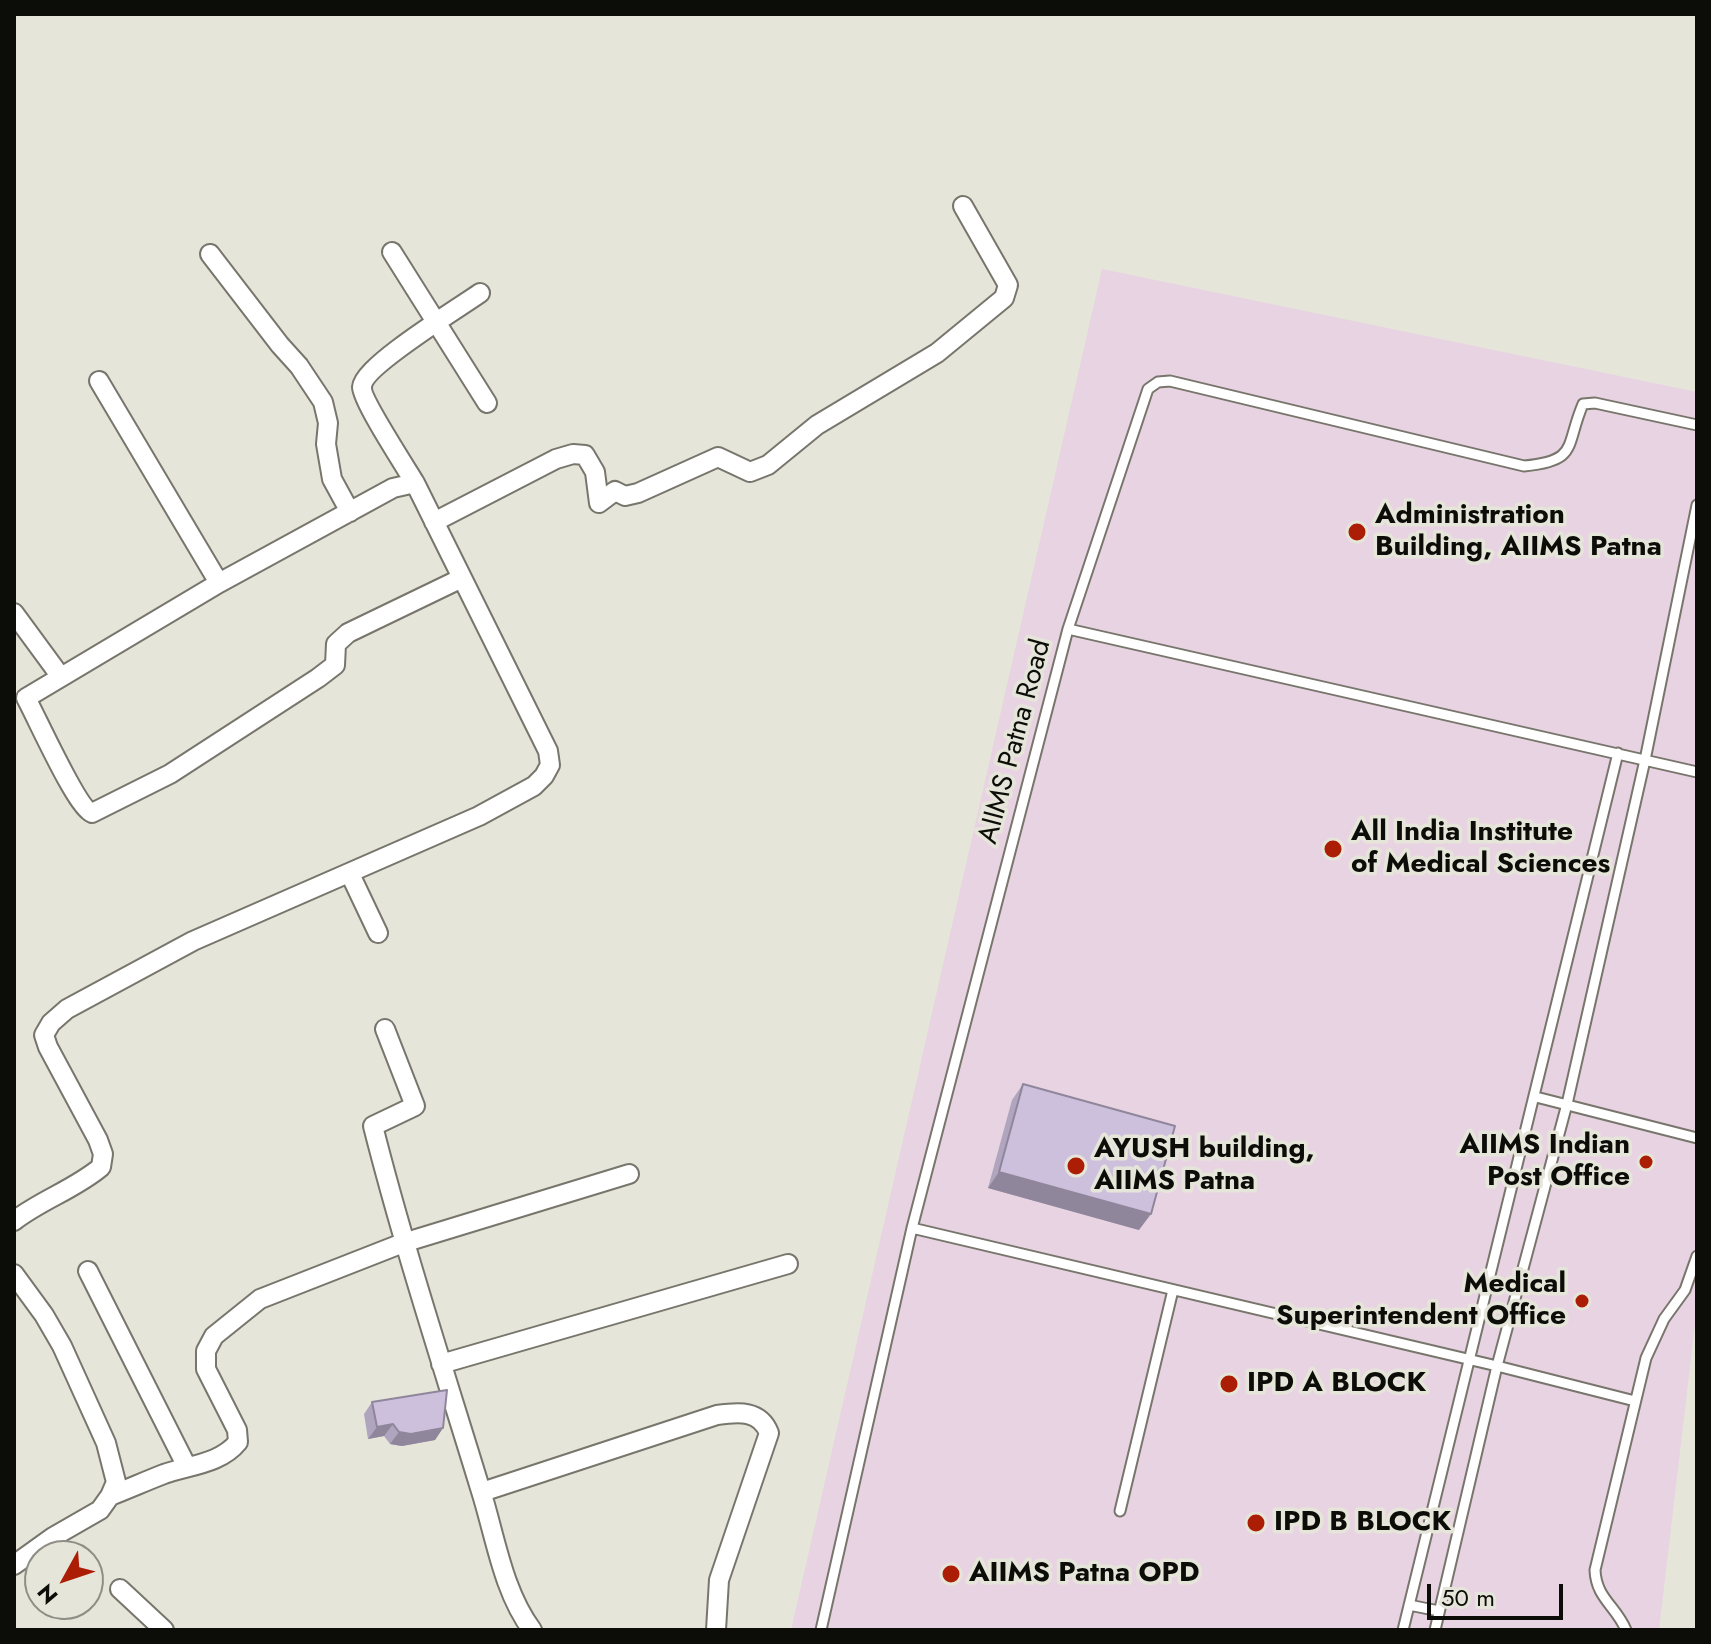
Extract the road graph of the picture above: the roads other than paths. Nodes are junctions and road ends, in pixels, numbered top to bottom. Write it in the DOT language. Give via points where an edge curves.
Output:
graph roads {
  1 [pos="963,206"];
  2 [pos="392,252"];
  3 [pos="210,254"];
  4 [pos="480,293"];
  5 [pos="435,324"];
  6 [pos="99,381"];
  7 [pos="487,403"];
  8 [pos="1697,425"];
  9 [pos="415,483"];
  10 [pos="1697,505"];
  11 [pos="350,512"];
  12 [pos="434,522"];
  13 [pos="462,578"];
  14 [pos="219,583"];
  15 [pos="14,613"];
  16 [pos="1068,629"];
  17 [pos="61,677"];
  18 [pos="1618,753"];
  19 [pos="1645,760"];
  20 [pos="1697,772"];
  21 [pos="350,874"];
  22 [pos="378,933"];
  23 [pos="385,1029"];
  24 [pos="1536,1097"];
  25 [pos="1567,1104"];
  26 [pos="1697,1138"];
  27 [pos="629,1174"];
  28 [pos="14,1221"];
  29 [pos="912,1228"];
  30 [pos="403,1243"];
  31 [pos="1697,1256"];
  32 [pos="788,1264"];
  33 [pos="88,1271"];
  34 [pos="14,1274"];
  35 [pos="1173,1290"];
  36 [pos="1470,1359"];
  37 [pos="441,1364"];
  38 [pos="1497,1366"];
  39 [pos="1635,1401"];
  40 [pos="187,1467"];
  41 [pos="482,1492"];
  42 [pos="110,1496"];
  43 [pos="1120,1511"];
  44 [pos="14,1565"];
  45 [pos="120,1589"];
  46 [pos="1409,1605"];
  47 [pos="1439,1611"];
  48 [pos="164,1630"];
  49 [pos="532,1630"];
  50 [pos="716,1630"];
  51 [pos="821,1630"];
  52 [pos="1403,1630"];
  53 [pos="1435,1630"];
  54 [pos="1626,1630"];
  1 -- 12 [label="street" via="1008,285 1004,298 937,353 817,425 768,465 750,472 718,457 638,493 625,496 615,491 599,503 595,472 585,455 573,454"];
  2 -- 5 [label="street"];
  3 -- 11 [label="street" via="323,402 332,479"];
  4 -- 5 [label="street"];
  5 -- 7 [label="street"];
  5 -- 9 [label="street" via="374,367 361,389"];
  6 -- 14 [label="street"];
  8 -- 16 [label="lane" via="1583,404 1571,444 1560,459 1524,466 1158,382 1148,389"];
  9 -- 11 [label="street" via="393,488"];
  9 -- 12 [label="street"];
  10 -- 19 [label="lane"];
  11 -- 14 [label="street"];
  12 -- 13 [label="street"];
  13 -- 17 [label="street" via="348,633 336,644 335,665 318,678 170,774 92,813 74,792 26,698"];
  13 -- 21 [label="street" via="548,751 550,765 534,786 479,816"];
  14 -- 17 [label="street"];
  15 -- 17 [label="street"];
  16 -- 18 [label="lane, AIIMS Patna Road"];
  16 -- 29 [label="lane, AIIMS Patna Road"];
  18 -- 19 [label="lane, AIIMS Patna Road"];
  18 -- 24 [label="lane"];
  19 -- 20 [label="lane, AIIMS Patna Road"];
  19 -- 25 [label="lane"];
  21 -- 22 [label="street"];
  21 -- 28 [label="street" via="193,941 67,1009 51,1023 44,1035 48,1047 98,1140 101,1167"];
  23 -- 30 [label="street" via="415,1106 373,1126"];
  24 -- 25 [label="lane"];
  24 -- 36 [label="lane"];
  25 -- 26 [label="lane"];
  25 -- 38 [label="lane"];
  27 -- 30 [label="street"];
  29 -- 35 [label="lane"];
  29 -- 51 [label="lane, AIIMS Patna Road"];
  30 -- 37 [label="street"];
  30 -- 40 [label="street" via="260,1299 214,1336 206,1351 206,1369 238,1442 230,1453"];
  31 -- 39 [label="lane" via="1685,1290 1654,1338"];
  32 -- 37 [label="street"];
  33 -- 40 [label="street"];
  34 -- 42 [label="street" via="62,1346 106,1443 116,1482"];
  35 -- 36 [label="lane"];
  35 -- 43 [label="lane"];
  36 -- 38 [label="lane"];
  36 -- 46 [label="lane"];
  37 -- 41 [label="street"];
  38 -- 39 [label="lane"];
  38 -- 47 [label="lane"];
  39 -- 54 [label="lane" via="1595,1570 1596,1584"];
  40 -- 42 [label="street"];
  41 -- 49 [label="street" via="508,1579"];
  41 -- 50 [label="street" via="717,1415 754,1415 769,1433 719,1580"];
  42 -- 44 [label="street" via="100,1510"];
  45 -- 48 [label="street"];
  46 -- 47 [label="lane"];
  46 -- 52 [label="lane"];
  47 -- 53 [label="lane"];
}
